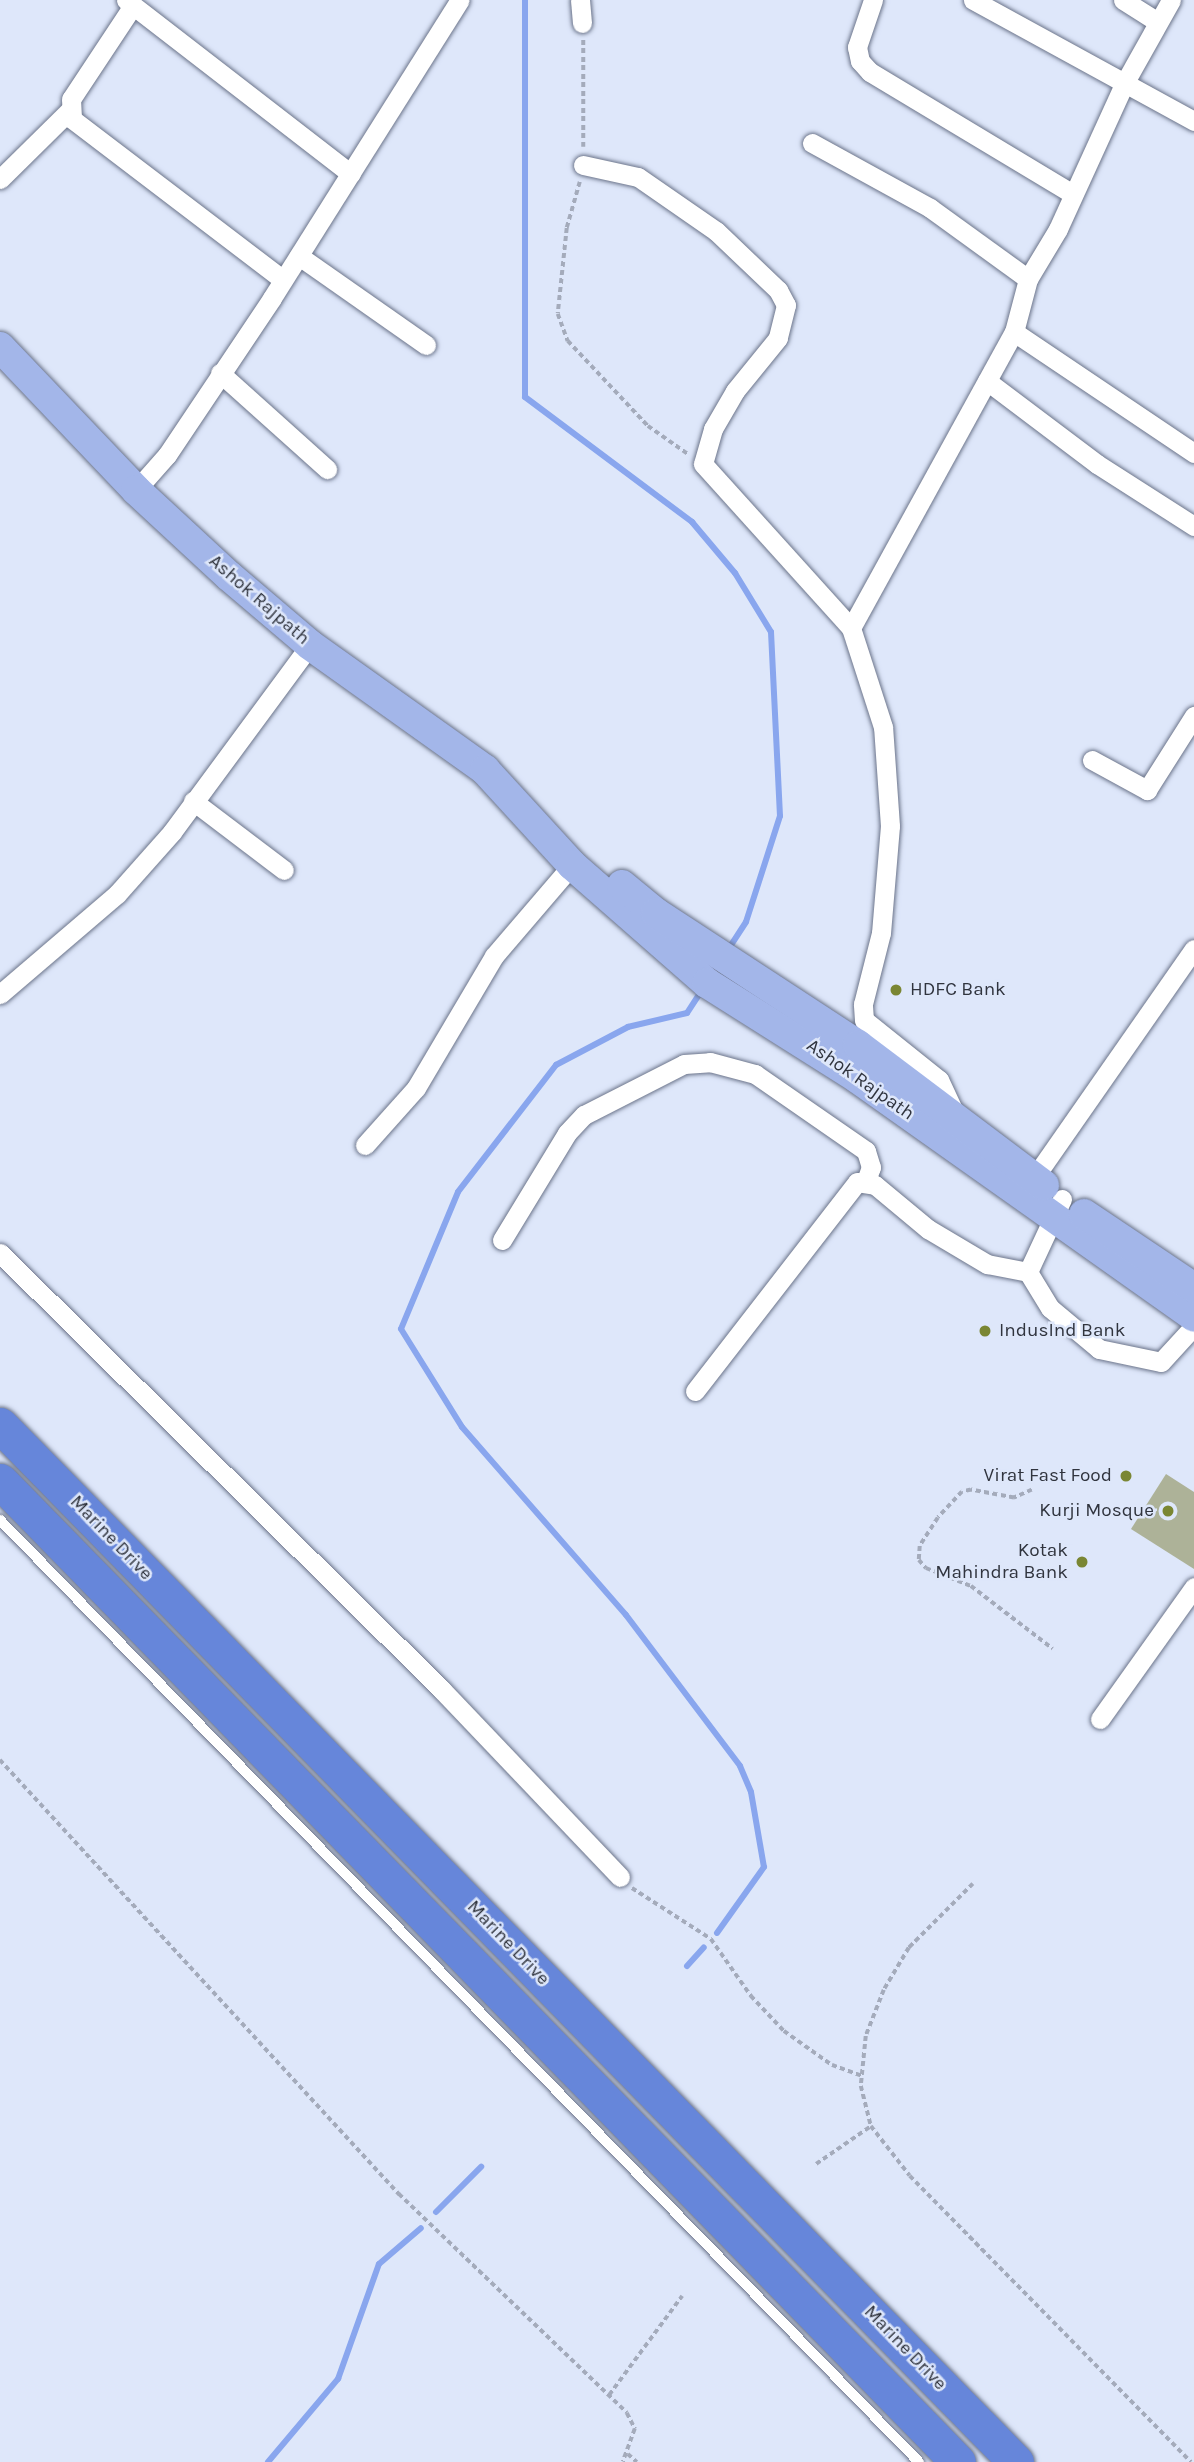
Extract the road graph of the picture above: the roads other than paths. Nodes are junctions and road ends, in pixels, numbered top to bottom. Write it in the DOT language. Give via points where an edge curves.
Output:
graph roads {
  1 [pos="460,0"];
  2 [pos="580,0"];
  3 [pos="873,0"];
  4 [pos="973,0"];
  5 [pos="1123,0"];
  6 [pos="1171,0"];
  7 [pos="129,4"];
  8 [pos="1158,22"];
  9 [pos="582,23"];
  10 [pos="1125,82"];
  11 [pos="70,110"];
  12 [pos="1194,121"];
  13 [pos="813,143"];
  14 [pos="583,166"];
  15 [pos="351,174"];
  16 [pos="0,179"];
  17 [pos="1071,193"];
  18 [pos="299,256"];
  19 [pos="1028,279"];
  20 [pos="283,280"];
  21 [pos="1014,332"];
  22 [pos="426,345"];
  23 [pos="0,347"];
  24 [pos="220,373"];
  25 [pos="987,381"];
  26 [pos="1194,453"];
  27 [pos="327,469"];
  28 [pos="136,490"];
  29 [pos="1194,526"];
  30 [pos="851,628"];
  31 [pos="310,645"];
  32 [pos="1194,716"];
  33 [pos="1092,760"];
  34 [pos="193,801"];
  35 [pos="539,828"];
  36 [pos="572,865"];
  37 [pos="284,870"];
  38 [pos="654,926"];
  39 [pos="1194,949"];
  40 [pos="0,993"];
  41 [pos="807,1027"];
  42 [pos="958,1121"];
  43 [pos="365,1145"];
  44 [pos="1024,1179"];
  45 [pos="866,1181"];
  46 [pos="1057,1207"];
  47 [pos="502,1240"];
  48 [pos="1108,1242"];
  49 [pos="0,1253"];
  50 [pos="1028,1272"];
  51 [pos="1194,1288"];
  52 [pos="1194,1317"];
  53 [pos="1194,1326"];
  54 [pos="695,1391"];
  55 [pos="0,1425"];
  56 [pos="0,1481"];
  57 [pos="0,1520"];
  58 [pos="1194,1587"];
  59 [pos="1100,1719"];
  60 [pos="620,1877"];
  61 [pos="919,2462"];
  62 [pos="958,2462"];
  63 [pos="1016,2462"];
  1 -- 15 [label="street"];
  2 -- 9 [label="street"];
  3 -- 17 [label="street" via="857,47 860,61 870,72"];
  4 -- 10 [label="street"];
  5 -- 8 [label="street"];
  6 -- 8 [label="street"];
  7 -- 11 [label="street" via="71,99"];
  7 -- 15 [label="street"];
  8 -- 10 [label="street"];
  10 -- 12 [label="street"];
  10 -- 17 [label="street"];
  11 -- 16 [label="street"];
  11 -- 20 [label="street" via="72,119 87,132"];
  13 -- 19 [label="street" via="930,208"];
  14 -- 30 [label="street" via="638,177 716,231 778,290 786,305 778,338 734,391 713,429 703,464"];
  15 -- 18 [label="street"];
  17 -- 19 [label="street" via="1058,229"];
  18 -- 20 [label="street"];
  18 -- 22 [label="street"];
  19 -- 21 [label="street"];
  20 -- 24 [label="street"];
  21 -- 25 [label="street"];
  21 -- 26 [label="street"];
  23 -- 28 [label="main road, Ashok Rajpath"];
  24 -- 27 [label="street"];
  24 -- 28 [label="street" via="167,455"];
  25 -- 29 [label="street" via="1097,464"];
  25 -- 30 [label="street"];
  28 -- 31 [label="main road, Ashok Rajpath"];
  30 -- 42 [label="street" via="883,727 890,826 881,933 863,1004 864,1020 939,1080"];
  31 -- 34 [label="street"];
  31 -- 35 [label="main road, Ashok Rajpath" via="485,770"];
  32 -- 33 [label="street" via="1147,790"];
  34 -- 37 [label="street"];
  34 -- 40 [label="street" via="117,894"];
  35 -- 36 [label="main road, Ashok Rajpath"];
  35 -- 38 [label="main road, Ashok Rajpath" via="581,852"];
  36 -- 38 [label="main road, Ashok Rajpath"];
  36 -- 43 [label="street" via="494,956 416,1088"];
  38 -- 41 [label="main road, Ashok Rajpath"];
  39 -- 44 [label="street"];
  41 -- 42 [label="main road, Ashok Rajpath"];
  41 -- 44 [label="main road, Ashok Rajpath"];
  42 -- 44 [label="main road, Ashok Rajpath"];
  44 -- 46 [label="main road, Ashok Rajpath"];
  45 -- 47 [label="street" via="871,1167 866,1150 755,1074 722,1063 684,1064 584,1115 567,1133"];
  45 -- 50 [label="street" via="928,1229 987,1264"];
  45 -- 54 [label="street" via="857,1182"];
  46 -- 48 [label="main road, Ashok Rajpath"];
  46 -- 50 [label="street"];
  48 -- 51 [label="main road, Ashok Rajpath"];
  48 -- 52 [label="main road, Ashok Rajpath"];
  49 -- 60 [label="street" via="442,1690"];
  50 -- 53 [label="street" via="1051,1308 1099,1349 1161,1362"];
  55 -- 63 [label="highway, Marine Drive"];
  56 -- 62 [label="highway, Marine Drive"];
  57 -- 61 [label="lane"];
  58 -- 59 [label="street"];
}
